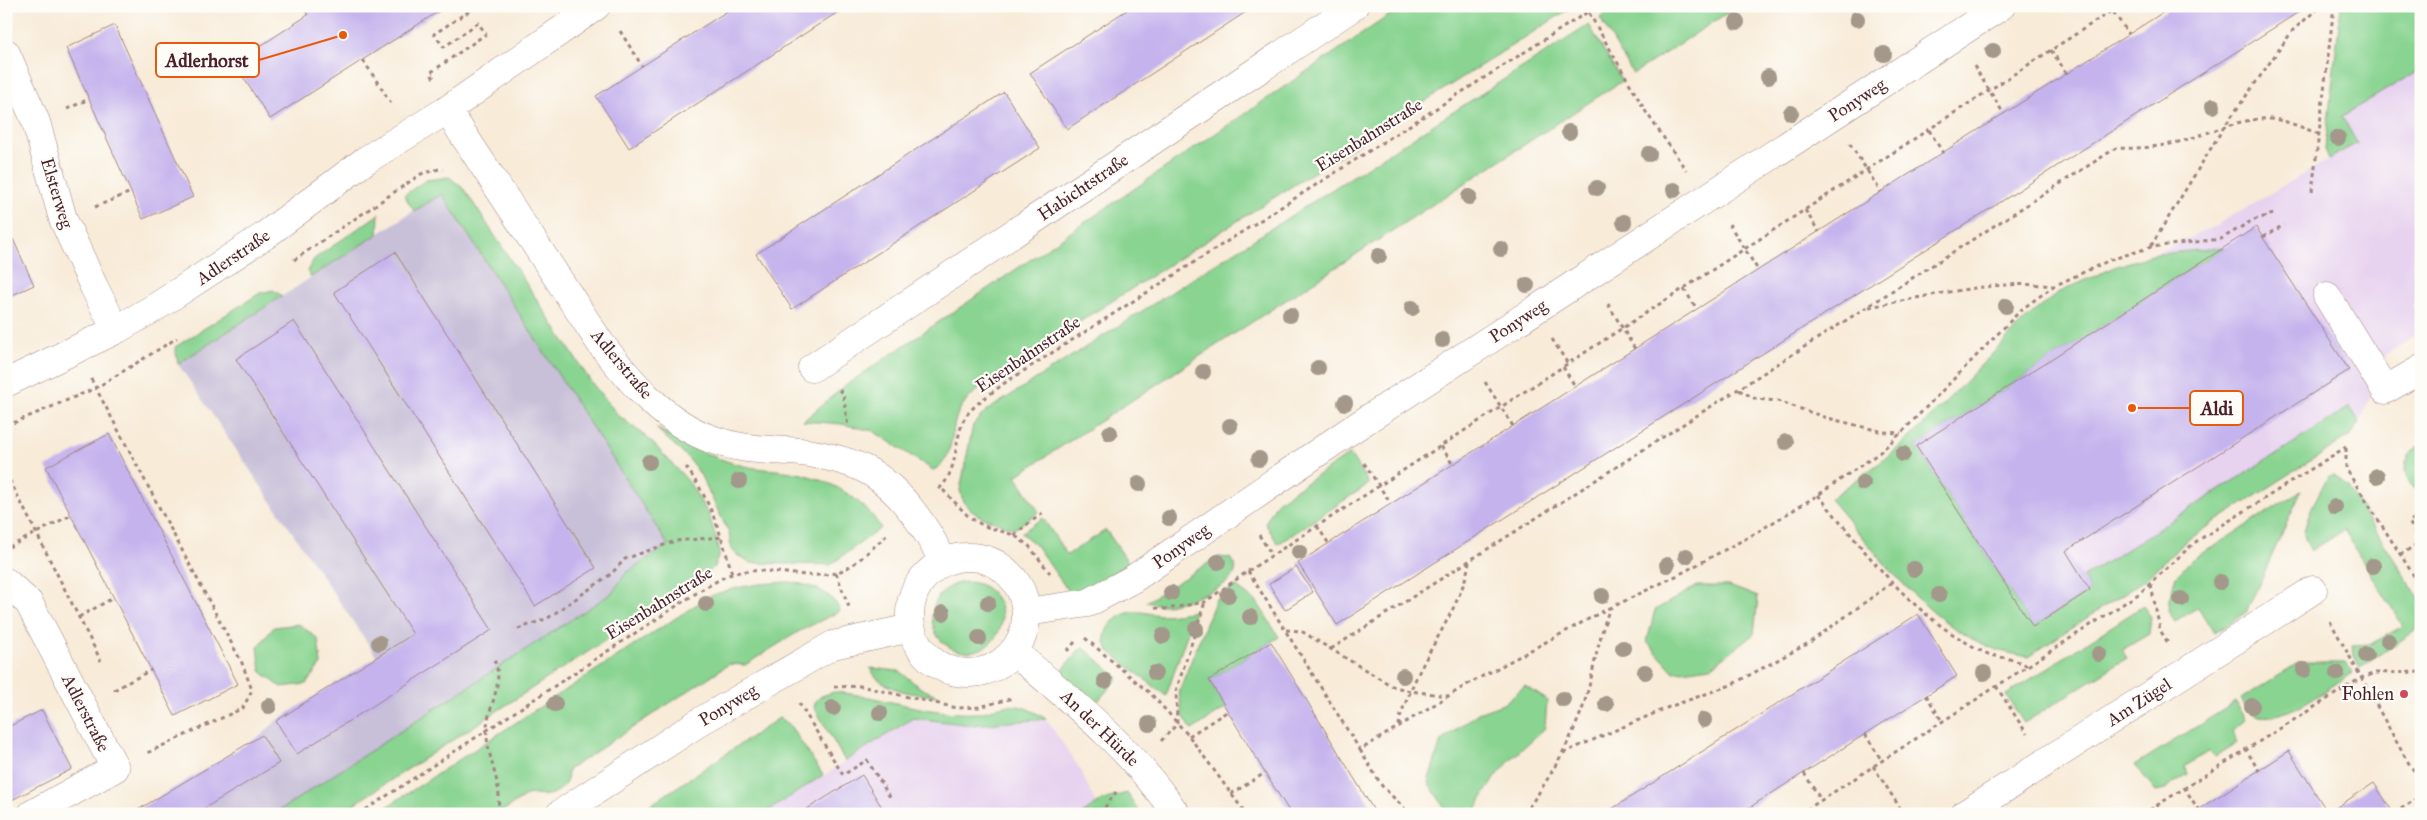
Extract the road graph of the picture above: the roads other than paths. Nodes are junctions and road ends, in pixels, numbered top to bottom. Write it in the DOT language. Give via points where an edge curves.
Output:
graph roads {
  1 [pos="596,6"];
  2 [pos="1354,6"];
  3 [pos="2001,6"];
  4 [pos="6,53"];
  5 [pos="450,107"];
  6 [pos="2328,296"];
  7 [pos="116,330"];
  8 [pos="812,368"];
  9 [pos="2421,369"];
  10 [pos="6,383"];
  11 [pos="943,562"];
  12 [pos="6,582"];
  13 [pos="2313,590"];
  14 [pos="1027,612"];
  15 [pos="911,628"];
  16 [pos="1014,652"];
  17 [pos="32,814"];
  18 [pos="560,814"];
  19 [pos="1176,814"];
  20 [pos="1965,814"];
  1 -- 5 [label="street, Adlerstraße"];
  2 -- 8 [label="street, Habichtstraße"];
  3 -- 14 [label="street, Ponyweg" via="1467,354 1133,579 1088,603"];
  4 -- 7 [label="street, Elsterweg" via="36,122 63,220"];
  5 -- 7 [label="street, Adlerstraße" via="366,160 264,236"];
  5 -- 11 [label="street, Adlerstraße" via="601,344 650,400 675,421 709,439 740,448 802,452 870,472 912,513 928,533"];
  6 -- 9 [label="street" via="2385,390"];
  7 -- 10 [label="street, Adlerstraße"];
  11 -- 14 [label="street" via="962,557 981,558 998,565 1013,577 1023,594"];
  11 -- 15 [label="street" via="920,583 913,598"];
  12 -- 17 [label="street, Adlerstraße" via="29,603 115,768"];
  13 -- 20 [label="street, Am Zügel"];
  14 -- 16 [label="street" via="1022,640"];
  15 -- 16 [label="street" via="918,646 930,660 946,670 964,674 983,672 1000,665"];
  15 -- 18 [label="street, Ponyweg" via="833,645 701,721"];
  16 -- 19 [label="street, An der Hürde" via="1089,714 1131,755"];
}
